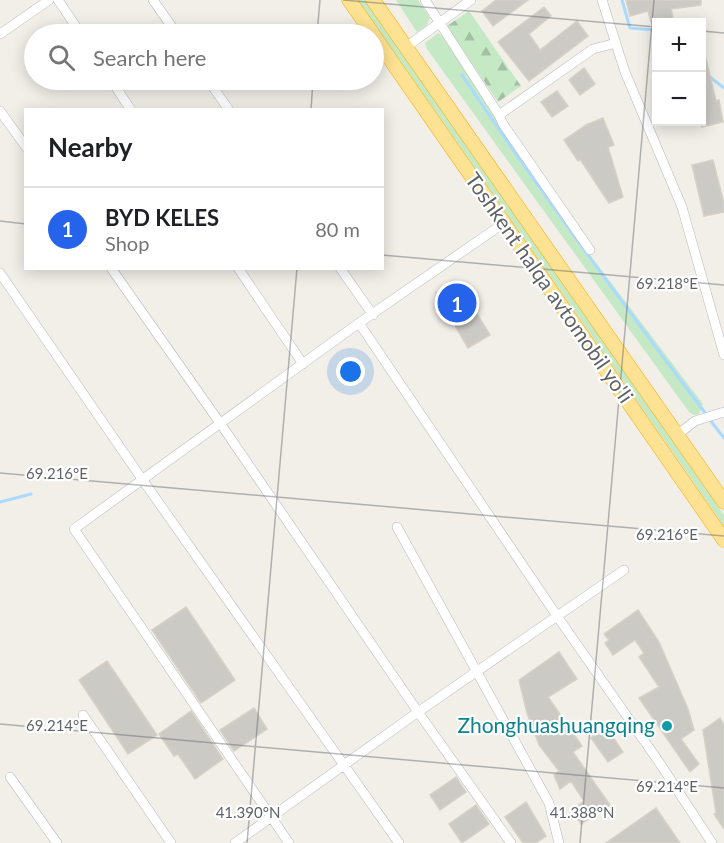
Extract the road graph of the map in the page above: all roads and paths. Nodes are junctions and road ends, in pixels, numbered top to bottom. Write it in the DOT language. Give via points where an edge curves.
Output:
graph roads {
  1 [pos="49,0"];
  2 [pos="58,0"];
  3 [pos="153,0"];
  4 [pos="349,0"];
  5 [pos="374,0"];
  6 [pos="425,0"];
  7 [pos="471,0"];
  8 [pos="603,0"];
  9 [pos="440,22"];
  10 [pos="74,24"];
  11 [pos="170,24"];
  12 [pos="365,24"];
  13 [pos="0,34"];
  14 [pos="616,43"];
  15 [pos="406,47"];
  16 [pos="384,51"];
  17 [pos="118,90"];
  18 [pos="215,90"];
  19 [pos="130,108"];
  20 [pos="228,108"];
  21 [pos="0,111"];
  22 [pos="500,115"];
  23 [pos="24,144"];
  24 [pos="504,223"];
  25 [pos="590,250"];
  26 [pos="112,270"];
  27 [pos="239,270"];
  28 [pos="341,270"];
  29 [pos="0,273"];
  30 [pos="373,315"];
  31 [pos="359,323"];
  32 [pos="724,355"];
  33 [pos="303,364"];
  34 [pos="723,412"];
  35 [pos="220,423"];
  36 [pos="677,435"];
  37 [pos="142,479"];
  38 [pos="724,502"];
  39 [pos="397,527"];
  40 [pos="724,540"];
  41 [pos="624,570"];
  42 [pos="557,616"];
  43 [pos="476,673"];
  44 [pos="418,712"];
  45 [pos="83,715"];
  46 [pos="344,766"];
  47 [pos="10,777"];
  48 [pos="271,816"];
  49 [pos="557,842"];
  50 [pos="57,843"];
  51 [pos="171,843"];
  52 [pos="235,843"];
  53 [pos="289,843"];
  54 [pos="399,843"];
  55 [pos="511,843"];
  56 [pos="712,843"];
  1 -- 13 [label="street"];
  2 -- 10 [label="street"];
  3 -- 11 [label="street"];
  4 -- 12 [label="highway, Toshkent halqa avtomobil yo'li"];
  5 -- 15 [label="highway, Toshkent halqa avtomobil yo'li"];
  6 -- 9 [label="street"];
  7 -- 9 [label="street"];
  8 -- 14 [label="street"];
  9 -- 15 [label="street"];
  9 -- 22 [label="street"];
  14 -- 22 [label="street" via="592,49"];
  14 -- 32 [label="street" via="682,207"];
  15 -- 36 [label="highway, Toshkent halqa avtomobil yo'li"];
  16 -- 24 [label="highway, Toshkent halqa avtomobil yo'li"];
  17 -- 19 [label="street"];
  18 -- 20 [label="street"];
  21 -- 23 [label="street"];
  22 -- 25 [label="street"];
  24 -- 30 [label="street"];
  24 -- 40 [label="highway, Toshkent halqa avtomobil yo'li"];
  26 -- 35 [label="street"];
  27 -- 33 [label="street"];
  28 -- 30 [label="street"];
  29 -- 37 [label="street"];
  30 -- 31 [label="street"];
  31 -- 33 [label="street"];
  31 -- 42 [label="street"];
  33 -- 35 [label="street"];
  34 -- 36 [label="street" via="695,421"];
  35 -- 37 [label="street"];
  35 -- 44 [label="street"];
  36 -- 38 [label="highway, Toshkent halqa avtomobil yo'li"];
  37 -- 46 [label="street"];
  37 -- 48 [label="street" via="74,530"];
  39 -- 43 [label="street"];
  41 -- 42 [label="street"];
  42 -- 43 [label="street"];
  42 -- 56 [label="street"];
  43 -- 44 [label="street"];
  43 -- 49 [label="street" via="549,803"];
  44 -- 46 [label="street"];
  44 -- 55 [label="street"];
  45 -- 51 [label="street"];
  46 -- 48 [label="street"];
  46 -- 54 [label="street"];
  47 -- 50 [label="street"];
  48 -- 52 [label="street"];
  48 -- 53 [label="street"];
}
